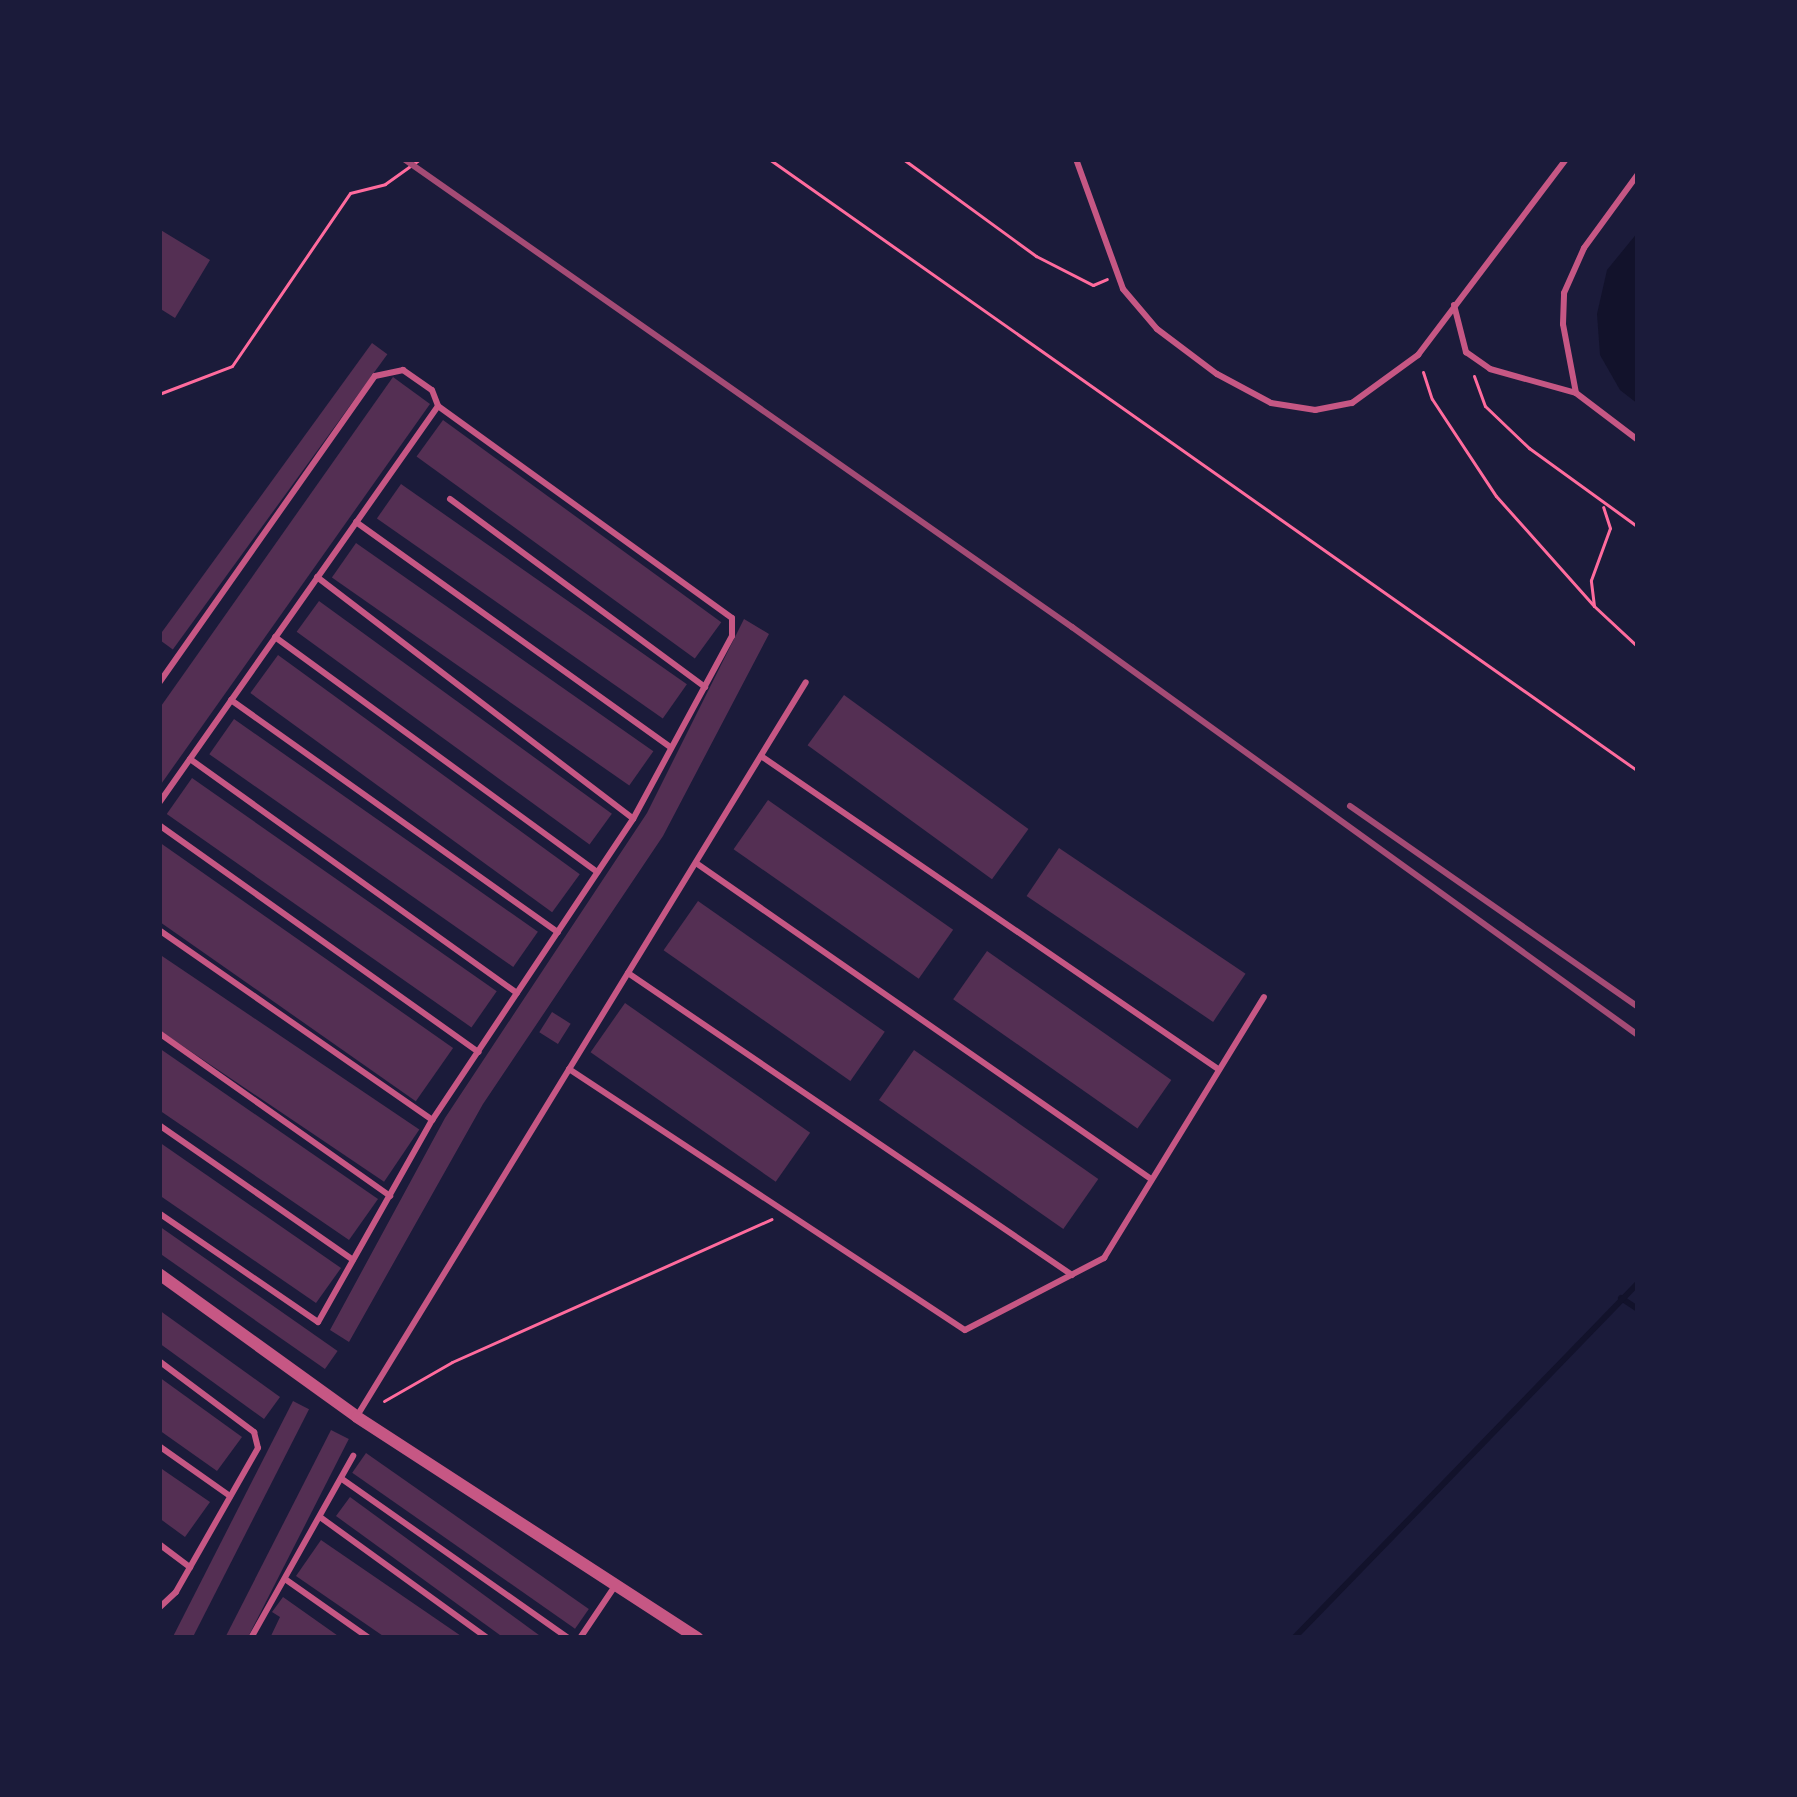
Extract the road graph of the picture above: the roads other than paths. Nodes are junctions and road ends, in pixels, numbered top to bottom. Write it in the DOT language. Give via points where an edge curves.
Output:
graph roads {
  1 [pos="1076,159"];
  2 [pos="1566,159"];
  3 [pos="1638,175"];
  4 [pos="1454,305"];
  5 [pos="1576,393"];
  6 [pos="438,406"];
  7 [pos="1638,440"];
  8 [pos="450,499"];
  9 [pos="356,522"];
  10 [pos="317,578"];
  11 [pos="275,637"];
  12 [pos="806,682"];
  13 [pos="159,683"];
  14 [pos="705,687"];
  15 [pos="231,700"];
  16 [pos="672,748"];
  17 [pos="760,756"];
  18 [pos="190,759"];
  19 [pos="159,802"];
  20 [pos="633,819"];
  21 [pos="159,825"];
  22 [pos="696,862"];
  23 [pos="598,873"];
  24 [pos="159,930"];
  25 [pos="558,932"];
  26 [pos="628,973"];
  27 [pos="517,994"];
  28 [pos="1264,997"];
  29 [pos="159,1033"];
  30 [pos="478,1052"];
  31 [pos="569,1070"];
  32 [pos="1220,1070"];
  33 [pos="433,1120"];
  34 [pos="159,1126"];
  35 [pos="1152,1179"];
  36 [pos="389,1196"];
  37 [pos="159,1213"];
  38 [pos="353,1261"];
  39 [pos="159,1274"];
  40 [pos="1072,1275"];
  41 [pos="159,1361"];
  42 [pos="357,1417"];
  43 [pos="159,1446"];
  44 [pos="353,1456"];
  45 [pos="342,1479"];
  46 [pos="230,1496"];
  47 [pos="320,1517"];
  48 [pos="159,1544"];
  49 [pos="191,1567"];
  50 [pos="285,1579"];
  51 [pos="617,1583"];
  52 [pos="159,1608"];
  53 [pos="251,1638"];
  54 [pos="369,1638"];
  55 [pos="487,1638"];
  56 [pos="568,1638"];
  57 [pos="580,1638"];
  58 [pos="698,1638"];
  1 -- 4 [label="lane" via="1117,275 1157,328 1271,403 1315,410 1352,403 1418,355"];
  2 -- 4 [label="lane"];
  3 -- 5 [label="lane" via="1584,248 1564,293"];
  4 -- 5 [label="lane" via="1466,352 1490,369"];
  5 -- 7 [label="lane"];
  6 -- 9 [label="lane"];
  6 -- 13 [label="lane" via="432,391 403,370 375,376"];
  6 -- 14 [label="lane" via="732,618 732,636"];
  8 -- 14 [label="lane"];
  9 -- 10 [label="lane"];
  9 -- 16 [label="lane"];
  10 -- 11 [label="lane"];
  10 -- 20 [label="lane"];
  11 -- 15 [label="lane"];
  11 -- 23 [label="lane"];
  12 -- 17 [label="lane"];
  14 -- 16 [label="lane"];
  15 -- 18 [label="lane"];
  15 -- 25 [label="lane"];
  16 -- 20 [label="lane"];
  17 -- 22 [label="lane"];
  17 -- 32 [label="lane"];
  18 -- 19 [label="lane"];
  18 -- 27 [label="lane"];
  20 -- 23 [label="lane"];
  21 -- 30 [label="lane"];
  22 -- 26 [label="lane"];
  22 -- 35 [label="lane"];
  23 -- 25 [label="lane"];
  24 -- 33 [label="lane"];
  25 -- 27 [label="lane"];
  26 -- 31 [label="lane"];
  26 -- 40 [label="lane"];
  27 -- 30 [label="lane"];
  28 -- 32 [label="lane"];
  29 -- 36 [label="lane"];
  30 -- 33 [label="lane"];
  31 -- 40 [label="lane" via="965,1330"];
  31 -- 42 [label="lane"];
  32 -- 35 [label="lane"];
  33 -- 36 [label="lane"];
  34 -- 38 [label="lane"];
  35 -- 40 [label="lane" via="1104,1258"];
  36 -- 38 [label="lane"];
  37 -- 38 [label="lane" via="318,1322"];
  39 -- 42 [label="street"];
  41 -- 46 [label="lane" via="254,1432 258,1448"];
  42 -- 51 [label="street"];
  43 -- 46 [label="lane"];
  44 -- 45 [label="lane"];
  45 -- 47 [label="lane"];
  45 -- 56 [label="lane"];
  46 -- 49 [label="lane"];
  47 -- 50 [label="lane"];
  47 -- 55 [label="lane"];
  48 -- 49 [label="lane"];
  49 -- 52 [label="lane"];
  50 -- 53 [label="lane"];
  50 -- 54 [label="lane"];
  51 -- 57 [label="lane"];
  51 -- 58 [label="street"];
}
